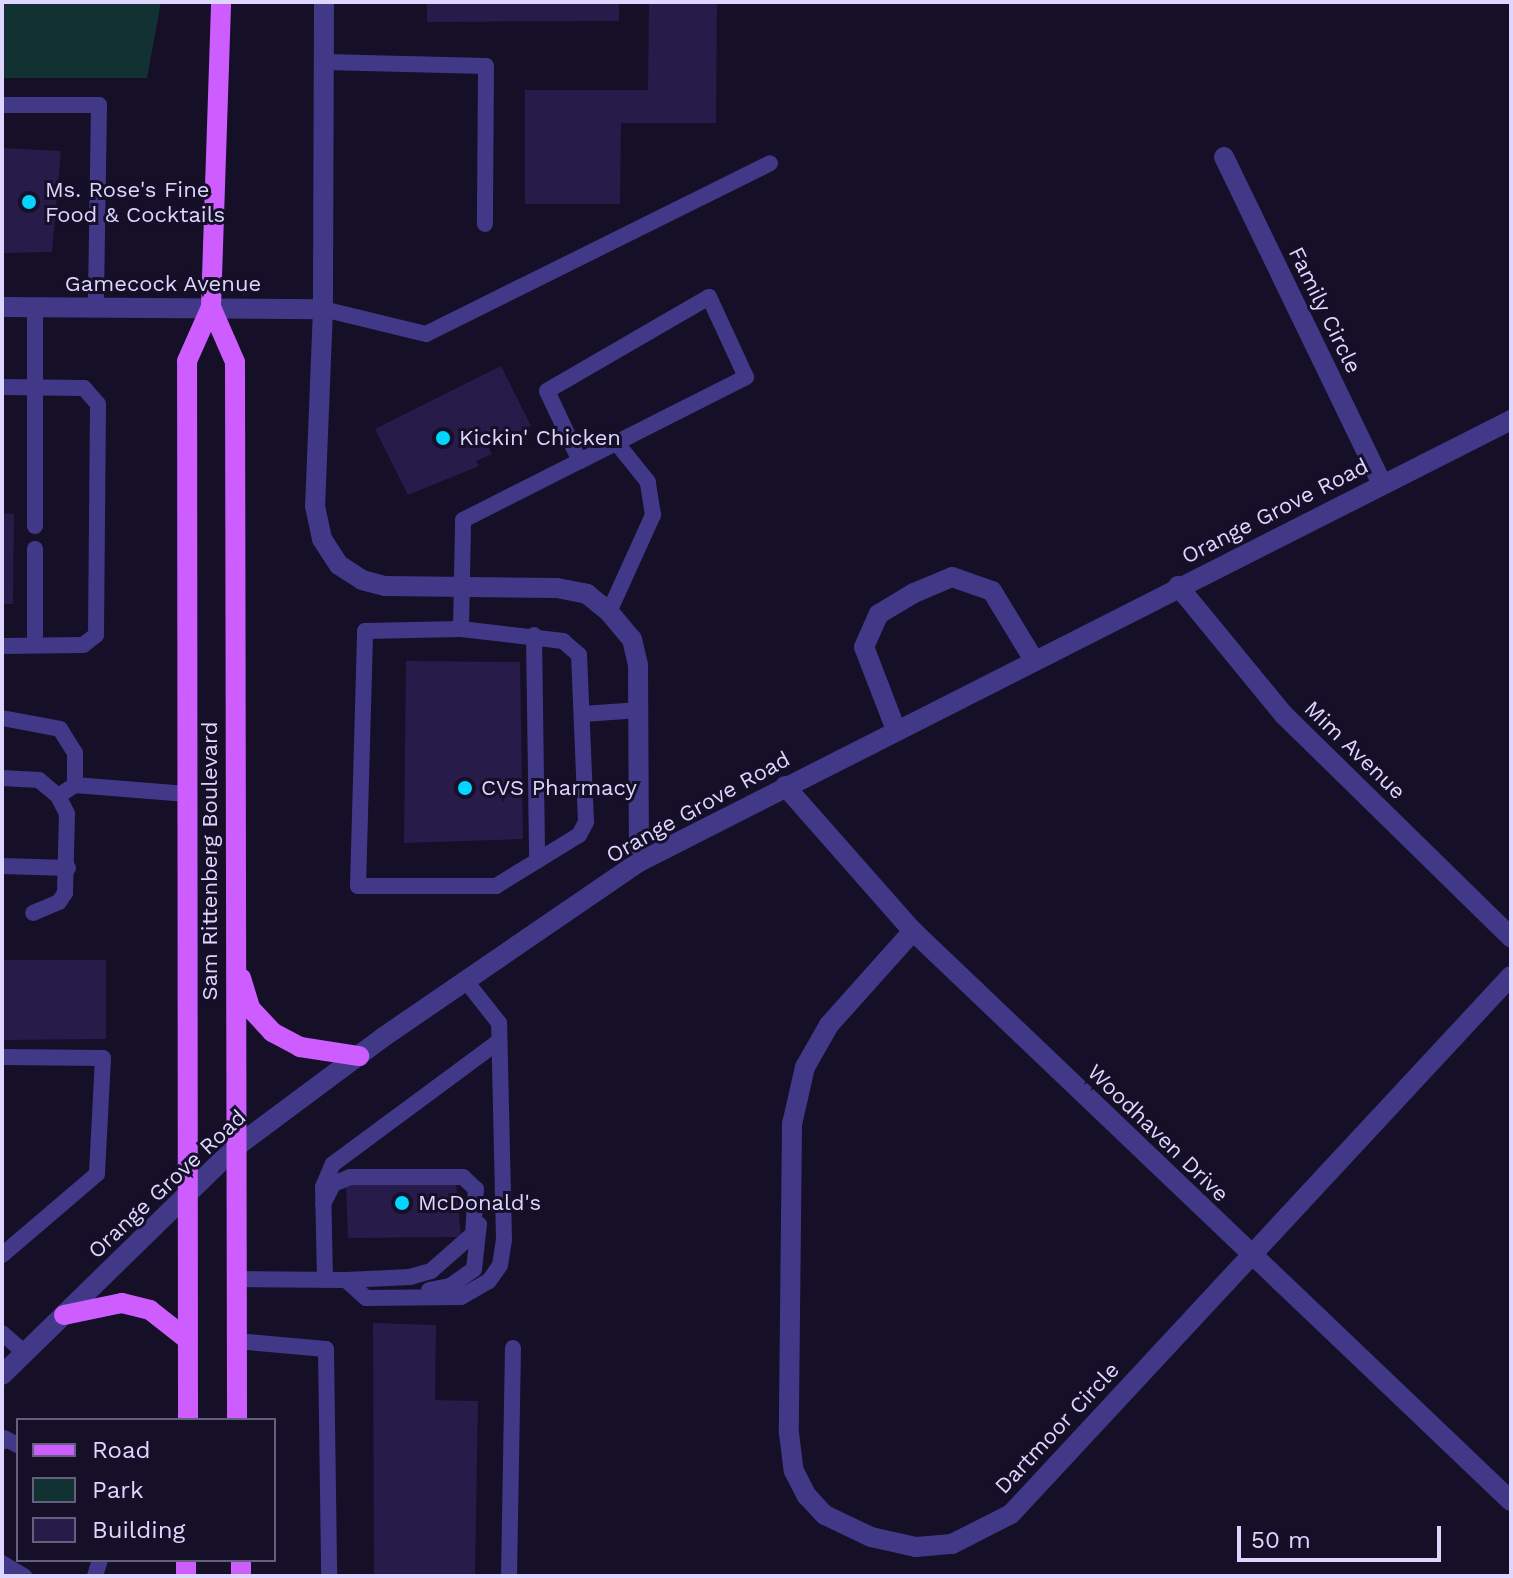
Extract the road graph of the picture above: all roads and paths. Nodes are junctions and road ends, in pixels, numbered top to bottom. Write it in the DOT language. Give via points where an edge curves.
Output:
graph roads {
  1 [pos="221,2"];
  2 [pos="324,2"];
  3 [pos="324,62"];
  4 [pos="2,105"];
  5 [pos="1224,157"];
  6 [pos="770,163"];
  7 [pos="485,224"];
  8 [pos="2,307"];
  9 [pos="35,307"];
  10 [pos="96,307"];
  11 [pos="211,307"];
  12 [pos="323,309"];
  13 [pos="2,387"];
  14 [pos="32,387"];
  15 [pos="1511,420"];
  16 [pos="616,442"];
  17 [pos="580,461"];
  18 [pos="1382,484"];
  19 [pos="35,526"];
  20 [pos="35,549"];
  21 [pos="1178,586"];
  22 [pos="460,587"];
  23 [pos="609,612"];
  24 [pos="461,629"];
  25 [pos="534,635"];
  26 [pos="35,645"];
  27 [pos="2,646"];
  28 [pos="1034,660"];
  29 [pos="639,710"];
  30 [pos="584,714"];
  31 [pos="2,718"];
  32 [pos="896,730"];
  33 [pos="2,778"];
  34 [pos="75,785"];
  35 [pos="785,786"];
  36 [pos="187,794"];
  37 [pos="58,796"];
  38 [pos="537,861"];
  39 [pos="639,862"];
  40 [pos="2,866"];
  41 [pos="68,868"];
  42 [pos="33,913"];
  43 [pos="913,931"];
  44 [pos="1511,937"];
  45 [pos="234,956"];
  46 [pos="1511,976"];
  47 [pos="466,981"];
  48 [pos="499,1041"];
  49 [pos="359,1056"];
  50 [pos="2,1057"];
  51 [pos="236,1147"];
  52 [pos="186,1196"];
  53 [pos="323,1204"];
  54 [pos="479,1207"];
  55 [pos="1251,1254"];
  56 [pos="2,1255"];
  57 [pos="235,1279"];
  58 [pos="325,1280"];
  59 [pos="346,1280"];
  60 [pos="359,1292"];
  61 [pos="64,1315"];
  62 [pos="2,1333"];
  63 [pos="188,1340"];
  64 [pos="236,1341"];
  65 [pos="513,1348"];
  66 [pos="25,1353"];
  67 [pos="2,1375"];
  68 [pos="188,1418"];
  69 [pos="237,1418"];
  70 [pos="1511,1501"];
  71 [pos="2,1563"];
  72 [pos="24,1576"];
  73 [pos="329,1576"];
  74 [pos="509,1576"];
  1 -- 11 [label="main road, Sam Rittenberg Boulevard"];
  2 -- 3 [label="street"];
  3 -- 7 [label="lane" via="486,66"];
  3 -- 12 [label="street"];
  4 -- 10 [label="lane" via="99,105"];
  5 -- 18 [label="street, Family Circle"];
  6 -- 12 [label="lane" via="426,334"];
  8 -- 9 [label="street, Gamecock Avenue"];
  9 -- 10 [label="street, Gamecock Avenue"];
  9 -- 14 [label="lane"];
  10 -- 11 [label="street, Gamecock Avenue"];
  11 -- 12 [label="street, Gamecock Avenue"];
  11 -- 36 [label="main road, Sam Rittenberg Boulevard" via="187,361"];
  11 -- 45 [label="main road, Sam Rittenberg Boulevard" via="235,362"];
  12 -- 22 [label="street" via="315,506 322,539 339,565 362,580 385,586"];
  13 -- 14 [label="lane"];
  14 -- 19 [label="lane"];
  14 -- 26 [label="lane" via="84,388 98,404 96,635 83,645"];
  15 -- 18 [label="street, Orange Grove Road"];
  16 -- 17 [label="lane"];
  16 -- 17 [label="lane" via="746,377 709,297 547,391"];
  16 -- 23 [label="lane" via="648,482 653,515"];
  17 -- 22 [label="lane" via="463,520"];
  18 -- 21 [label="street, Orange Grove Road"];
  20 -- 26 [label="lane"];
  21 -- 28 [label="street, Orange Grove Road"];
  21 -- 44 [label="street, Mim Avenue" via="1284,715"];
  22 -- 23 [label="street" via="557,588 587,594"];
  22 -- 24 [label="lane"];
  23 -- 29 [label="street" via="632,639"];
  24 -- 25 [label="lane"];
  24 -- 38 [label="lane" via="365,631 358,886 496,886"];
  25 -- 30 [label="lane" via="563,641 579,655"];
  25 -- 38 [label="lane"];
  26 -- 27 [label="lane"];
  28 -- 32 [label="street, Orange Grove Road"];
  28 -- 32 [label="street" via="992,591 952,577 914,593 879,614 864,647"];
  29 -- 30 [label="lane"];
  29 -- 39 [label="street"];
  30 -- 38 [label="lane" via="586,822 579,835"];
  31 -- 34 [label="lane" via="60,729 75,753"];
  32 -- 35 [label="street, Orange Grove Road"];
  33 -- 37 [label="lane" via="39,780"];
  34 -- 36 [label="lane"];
  34 -- 37 [label="lane"];
  35 -- 39 [label="street, Orange Grove Road"];
  35 -- 43 [label="street, Woodhaven Drive"];
  36 -- 52 [label="main road, Sam Rittenberg Boulevard"];
  37 -- 41 [label="lane" via="67,814"];
  39 -- 47 [label="street, Orange Grove Road"];
  40 -- 41 [label="lane"];
  41 -- 42 [label="lane" via="59,902"];
  43 -- 55 [label="street, Woodhaven Drive"];
  43 -- 55 [label="street, Dartmoor Circle" via="829,1025 805,1067 792,1124 789,1433 794,1471 825,1515 871,1537 916,1547 952,1544 1011,1514"];
  45 -- 49 [label="main road" via="250,1008 272,1032 300,1047"];
  45 -- 51 [label="main road, Sam Rittenberg Boulevard"];
  46 -- 55 [label="street, Dartmoor Circle"];
  47 -- 48 [label="lane" via="499,1023"];
  47 -- 49 [label="street, Orange Grove Road"];
  48 -- 53 [label="lane" via="340,1155 326,1174"];
  48 -- 60 [label="lane" via="504,1240 500,1265 489,1281 461,1297 366,1298"];
  49 -- 51 [label="street, Orange Grove Road"];
  50 -- 56 [label="lane" via="103,1058 97,1174"];
  51 -- 52 [label="street, Orange Grove Road"];
  51 -- 57 [label="main road, Sam Rittenberg Boulevard"];
  52 -- 61 [label="street, Orange Grove Road"];
  52 -- 63 [label="main road, Sam Rittenberg Boulevard"];
  53 -- 54 [label="lane" via="333,1184 350,1177 463,1177 476,1189"];
  53 -- 58 [label="lane"];
  54 -- 59 [label="lane" via="473,1234 431,1271"];
  54 -- 60 [label="lane" via="474,1269 436,1289"];
  55 -- 70 [label="street, Woodhaven Drive"];
  57 -- 58 [label="lane"];
  57 -- 64 [label="main road, Sam Rittenberg Boulevard"];
  58 -- 59 [label="lane"];
  59 -- 60 [label="lane"];
  61 -- 63 [label="main road" via="122,1303 150,1310"];
  61 -- 66 [label="street, Orange Grove Road"];
  62 -- 66 [label="lane"];
  63 -- 68 [label="main road, Sam Rittenberg Boulevard"];
  64 -- 69 [label="main road, Sam Rittenberg Boulevard"];
  64 -- 73 [label="lane" via="326,1349"];
  65 -- 74 [label="lane"];
  66 -- 67 [label="street, Orange Grove Road"];
  71 -- 72 [label="lane"];
}
